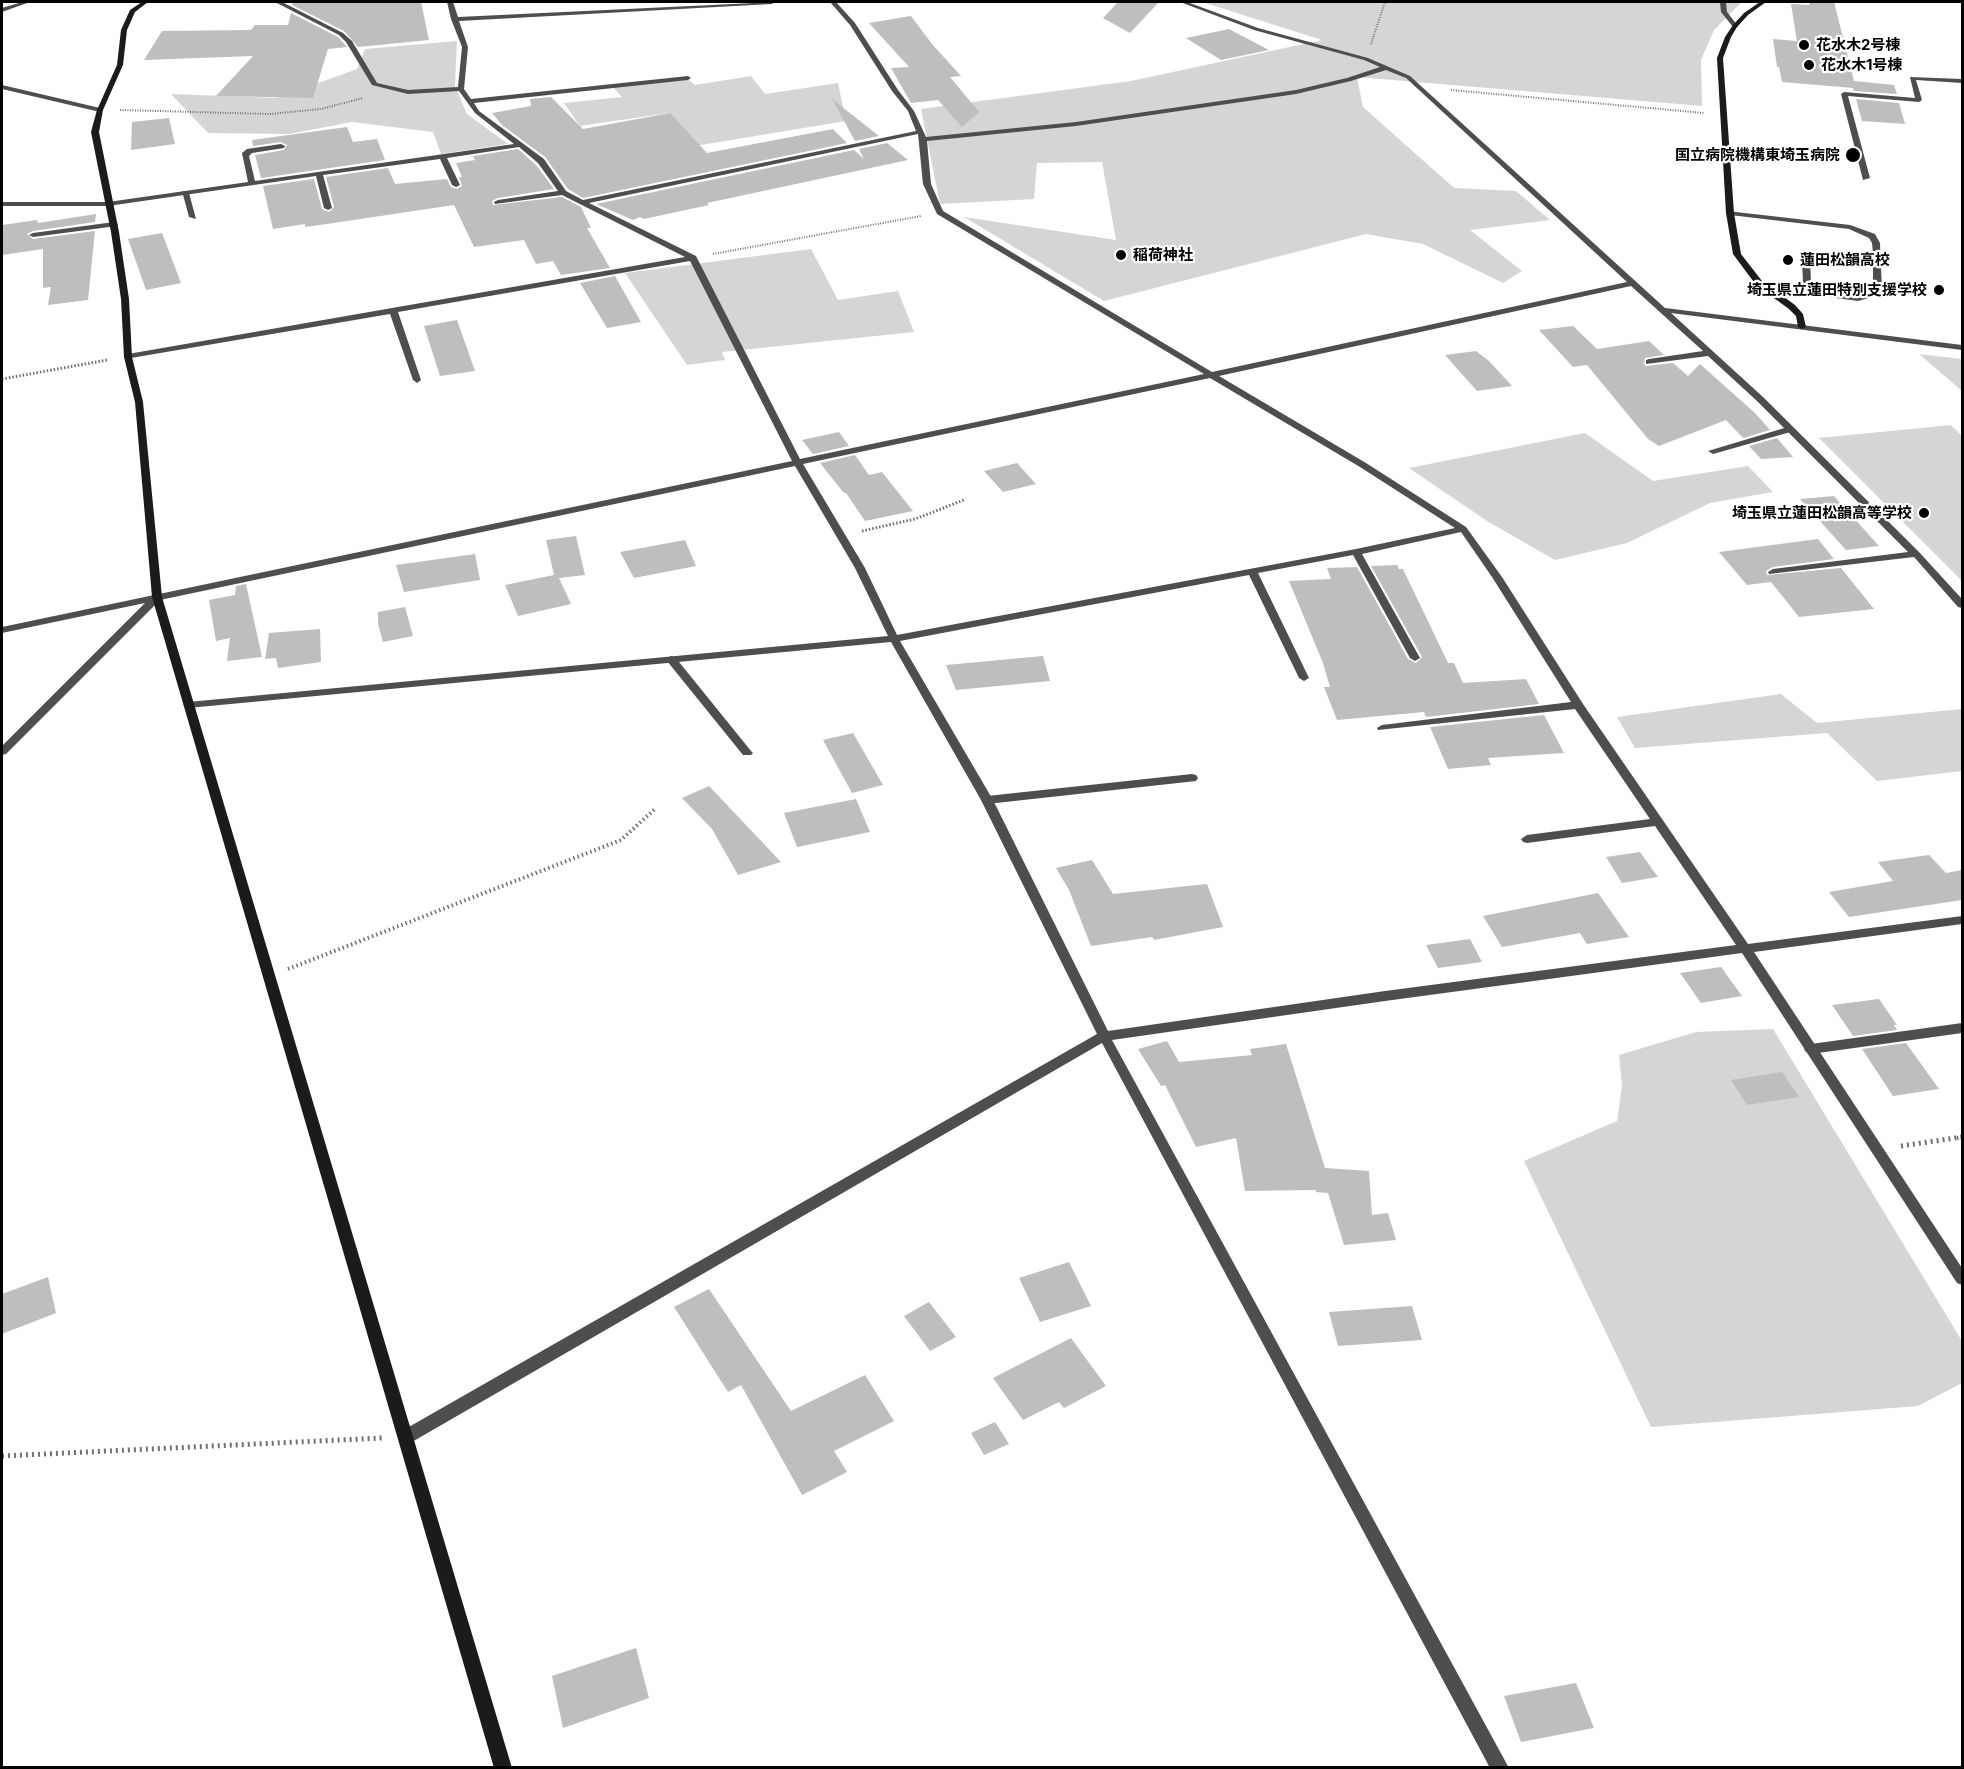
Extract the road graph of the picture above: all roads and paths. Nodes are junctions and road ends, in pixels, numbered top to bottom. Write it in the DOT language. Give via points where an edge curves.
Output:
graph roads {
  1 [pos="27,2"];
  2 [pos="145,2"];
  3 [pos="278,2"];
  4 [pos="450,2"];
  5 [pos="772,2"];
  6 [pos="833,2"];
  7 [pos="1183,2"];
  8 [pos="1385,2"];
  9 [pos="1723,2"];
  10 [pos="1763,2"];
  11 [pos="2,10"];
  12 [pos="454,19"];
  13 [pos="1735,26"];
  14 [pos="1366,59"];
  15 [pos="1388,68"];
  16 [pos="688,78"];
  17 [pos="1962,81"];
  18 [pos="2,87"];
  19 [pos="1418,87"];
  20 [pos="461,88"];
  21 [pos="408,92"];
  22 [pos="469,101"];
  23 [pos="100,110"];
  24 [pos="1723,114"];
  25 [pos="921,136"];
  26 [pos="520,145"];
  27 [pos="281,146"];
  28 [pos="442,157"];
  29 [pos="319,175"];
  30 [pos="1866,178"];
  31 [pos="252,184"];
  32 [pos="456,185"];
  33 [pos="185,193"];
  34 [pos="564,193"];
  35 [pos="498,202"];
  36 [pos="580,203"];
  37 [pos="2,204"];
  38 [pos="108,204"];
  39 [pos="328,208"];
  40 [pos="940,212"];
  41 [pos="1730,213"];
  42 [pos="193,217"];
  43 [pos="115,228"];
  44 [pos="33,234"];
  45 [pos="1876,255"];
  46 [pos="693,258"];
  47 [pos="1632,283"];
  48 [pos="1663,310"];
  49 [pos="393,311"];
  50 [pos="1802,327"];
  51 [pos="1962,347"];
  52 [pos="1710,353"];
  53 [pos="128,357"];
  54 [pos="1649,363"];
  55 [pos="1211,375"];
  56 [pos="2,379"];
  57 [pos="417,380"];
  58 [pos="1791,429"];
  59 [pos="1713,451"];
  60 [pos="798,463"];
  61 [pos="964,500"];
  62 [pos="1463,529"];
  63 [pos="841,536"];
  64 [pos="1356,552"];
  65 [pos="1916,555"];
  66 [pos="1252,572"];
  67 [pos="1773,572"];
  68 [pos="157,597"];
  69 [pos="1962,605"];
  70 [pos="2,630"];
  71 [pos="894,639"];
  72 [pos="1415,658"];
  73 [pos="671,659"];
  74 [pos="1304,678"];
  75 [pos="188,705"];
  76 [pos="1578,705"];
  77 [pos="1382,728"];
  78 [pos="2,752"];
  79 [pos="747,753"];
  80 [pos="1192,778"];
  81 [pos="987,800"];
  82 [pos="656,808"];
  83 [pos="1659,822"];
  84 [pos="1527,839"];
  85 [pos="1962,920"];
  86 [pos="1746,950"];
  87 [pos="269,976"];
  88 [pos="1962,1028"];
  89 [pos="1104,1036"];
  90 [pos="1811,1049"];
  91 [pos="1962,1137"];
  92 [pos="1878,1150"];
  93 [pos="1962,1279"];
  94 [pos="406,1437"];
  95 [pos="2,1456"];
  96 [pos="503,1767"];
  97 [pos="1500,1767"];
  1 -- 11 [label="street"];
  2 -- 23 [label="street" via="132,11 124,30 120,65"];
  3 -- 21 [label="street" via="341,34 374,84"];
  4 -- 12 [label="street"];
  5 -- 12 [label="street"];
  6 -- 25 [label="street" via="853,24 911,111"];
  7 -- 14 [label="street" via="1256,29"];
  8 -- 14 [label="path"];
  9 -- 13 [label="street" via="1724,12"];
  10 -- 13 [label="street"];
  12 -- 20 [label="street" via="465,47"];
  13 -- 24 [label="street" via="1720,58"];
  14 -- 15 [label="street"];
  15 -- 19 [label="street" via="1408,77"];
  15 -- 25 [label="street" via="1296,92 1064,125"];
  16 -- 22 [label="street"];
  17 -- 30 [label="street" via="1912,78 1919,100 1844,94"];
  18 -- 23 [label="street"];
  19 -- 24 [label="path"];
  19 -- 47 [label="street"];
  20 -- 21 [label="street"];
  20 -- 22 [label="street"];
  21 -- 23 [label="path" via="321,109 270,114"];
  22 -- 26 [label="street" via="477,112"];
  23 -- 38 [label="street" via="95,132"];
  24 -- 41 [label="street"];
  25 -- 36 [label="street"];
  25 -- 40 [label="street" via="927,184"];
  26 -- 28 [label="street"];
  26 -- 34 [label="street" via="541,161"];
  27 -- 31 [label="street" via="245,155"];
  28 -- 29 [label="street"];
  28 -- 32 [label="street"];
  29 -- 31 [label="street"];
  29 -- 39 [label="street"];
  31 -- 33 [label="street"];
  33 -- 38 [label="street"];
  33 -- 42 [label="street"];
  34 -- 35 [label="street"];
  34 -- 36 [label="street"];
  36 -- 46 [label="street"];
  37 -- 38 [label="street"];
  38 -- 43 [label="street"];
  40 -- 46 [label="path"];
  40 -- 55 [label="street"];
  41 -- 45 [label="street" via="1850,227 1872,236"];
  41 -- 50 [label="street" via="1737,254 1759,283 1792,307 1800,316"];
  43 -- 44 [label="street"];
  43 -- 53 [label="street"];
  45 -- 45 [label="street" via="1876,296 1868,299 1829,295 1807,282 1808,257 1828,254 1864,259"];
  46 -- 49 [label="street"];
  46 -- 60 [label="street"];
  47 -- 48 [label="street"];
  47 -- 55 [label="street"];
  48 -- 50 [label="street"];
  48 -- 52 [label="street"];
  49 -- 53 [label="street"];
  49 -- 57 [label="street"];
  50 -- 51 [label="street"];
  52 -- 54 [label="street"];
  52 -- 58 [label="street"];
  53 -- 56 [label="path"];
  53 -- 68 [label="street" via="139,402"];
  55 -- 60 [label="street"];
  55 -- 62 [label="street"];
  58 -- 59 [label="street"];
  58 -- 65 [label="street"];
  60 -- 63 [label="street"];
  60 -- 68 [label="street"];
  61 -- 63 [label="path" via="915,519"];
  62 -- 64 [label="street"];
  62 -- 76 [label="street"];
  63 -- 71 [label="street"];
  64 -- 66 [label="street"];
  64 -- 72 [label="street"];
  65 -- 67 [label="street"];
  65 -- 69 [label="street"];
  66 -- 71 [label="street"];
  66 -- 74 [label="street"];
  68 -- 70 [label="street"];
  68 -- 75 [label="street"];
  68 -- 78 [label="street"];
  71 -- 73 [label="street"];
  71 -- 81 [label="street"];
  73 -- 75 [label="street"];
  73 -- 79 [label="street"];
  75 -- 87 [label="street"];
  76 -- 77 [label="street"];
  76 -- 83 [label="street"];
  80 -- 81 [label="street"];
  81 -- 89 [label="street"];
  82 -- 87 [label="path" via="621,840"];
  83 -- 84 [label="street"];
  83 -- 86 [label="street"];
  85 -- 86 [label="street"];
  86 -- 89 [label="street"];
  86 -- 90 [label="street"];
  87 -- 94 [label="street"];
  88 -- 90 [label="street"];
  89 -- 94 [label="street"];
  89 -- 97 [label="street"];
  90 -- 92 [label="street"];
  91 -- 92 [label="path"];
  92 -- 93 [label="street"];
  94 -- 95 [label="path"];
  94 -- 96 [label="street"];
}
